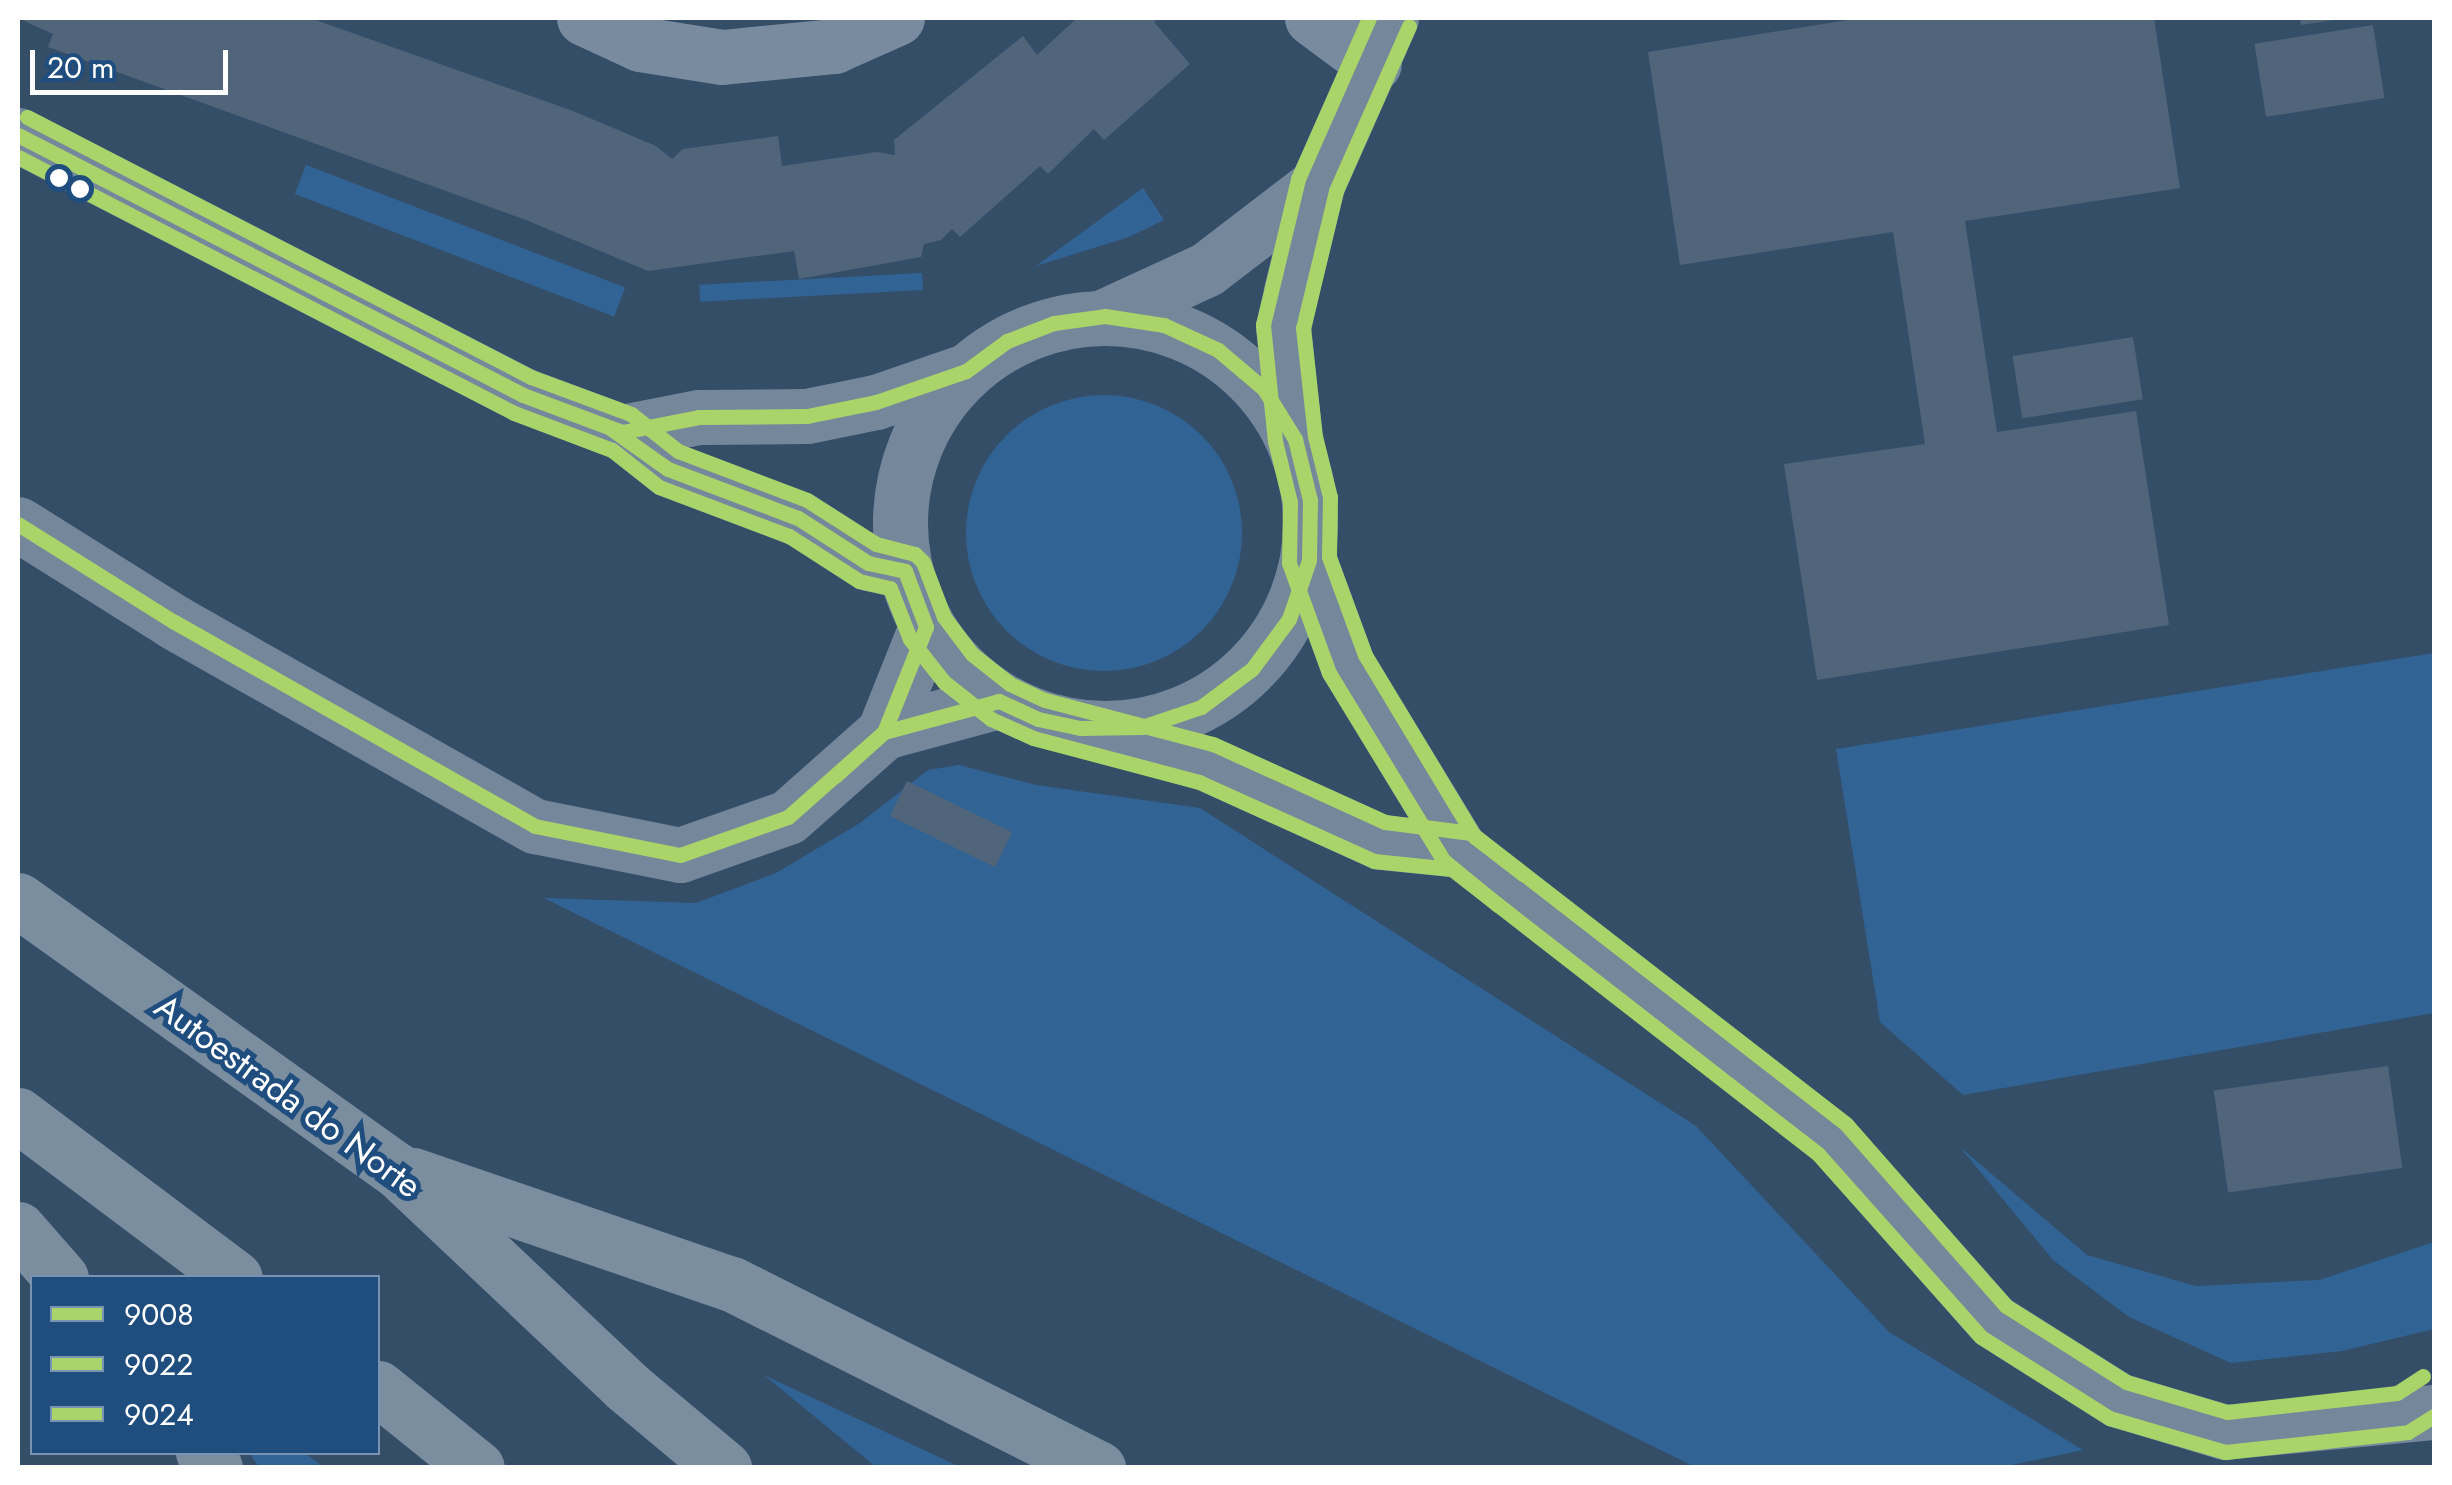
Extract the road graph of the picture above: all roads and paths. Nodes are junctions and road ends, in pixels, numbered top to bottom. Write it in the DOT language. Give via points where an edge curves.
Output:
graph roads {
  1 [pos="584,18"];
  2 [pos="897,18"];
  3 [pos="1312,18"];
  4 [pos="1383,41"];
  5 [pos="18,134"];
  6 [pos="1317,185"];
  7 [pos="1104,316"];
  8 [pos="966,372"];
  9 [pos="622,432"];
  10 [pos="1295,440"];
  11 [pos="18,524"];
  12 [pos="1310,560"];
  13 [pos="905,571"];
  14 [pos="926,626"];
  15 [pos="999,701"];
  16 [pos="1080,728"];
  17 [pos="884,732"];
  18 [pos="1460,850"];
  19 [pos="18,900"];
  20 [pos="18,1116"];
  21 [pos="397,1170"];
  22 [pos="18,1229"];
  23 [pos="58,1275"];
  24 [pos="230,1275"];
  25 [pos="380,1390"];
  26 [pos="2424,1406"];
  27 [pos="477,1468"];
  28 [pos="724,1468"];
  29 [pos="1098,1468"];
  1 -- 2 [label="street" via="640,44 722,57 834,46"];
  3 -- 4 [label="street"];
  4 -- 6 [label="street"];
  5 -- 9 [label="street" via="522,395"];
  6 -- 7 [label="street" via="1206,268"];
  6 -- 10 [label="street" via="1283,327"];
  7 -- 8 [label="street" via="1054,323 1007,341"];
  7 -- 10 [label="street" via="1164,325 1218,350 1264,389"];
  8 -- 9 [label="street" via="807,416 699,417"];
  8 -- 13 [label="street" via="924,426 901,492"];
  9 -- 13 [label="street" via="668,470 798,518 868,563"];
  10 -- 12 [label="street" via="1310,500"];
  11 -- 17 [label="street" via="174,622 534,826 680,855 788,818"];
  12 -- 16 [label="street" via="1289,618 1252,669 1202,706 1142,727"];
  12 -- 18 [label="street" via="1347,664"];
  13 -- 14 [label="street"];
  14 -- 15 [label="street" via="958,668"];
  14 -- 17 [label="street"];
  15 -- 16 [label="street"];
  15 -- 17 [label="street"];
  16 -- 18 [label="street" via="1206,763 1380,842"];
  18 -- 26 [label="street" via="1832,1140 1994,1321 2118,1400 2225,1432"];
  19 -- 21 [label="highway, Autoestrada do Norte"];
  20 -- 24 [label="highway"];
  21 -- 28 [label="highway, Autoestrada do Norte" via="626,1386"];
  21 -- 29 [label="highway" via="732,1284"];
  22 -- 23 [label="highway"];
  25 -- 27 [label="highway"];
}
